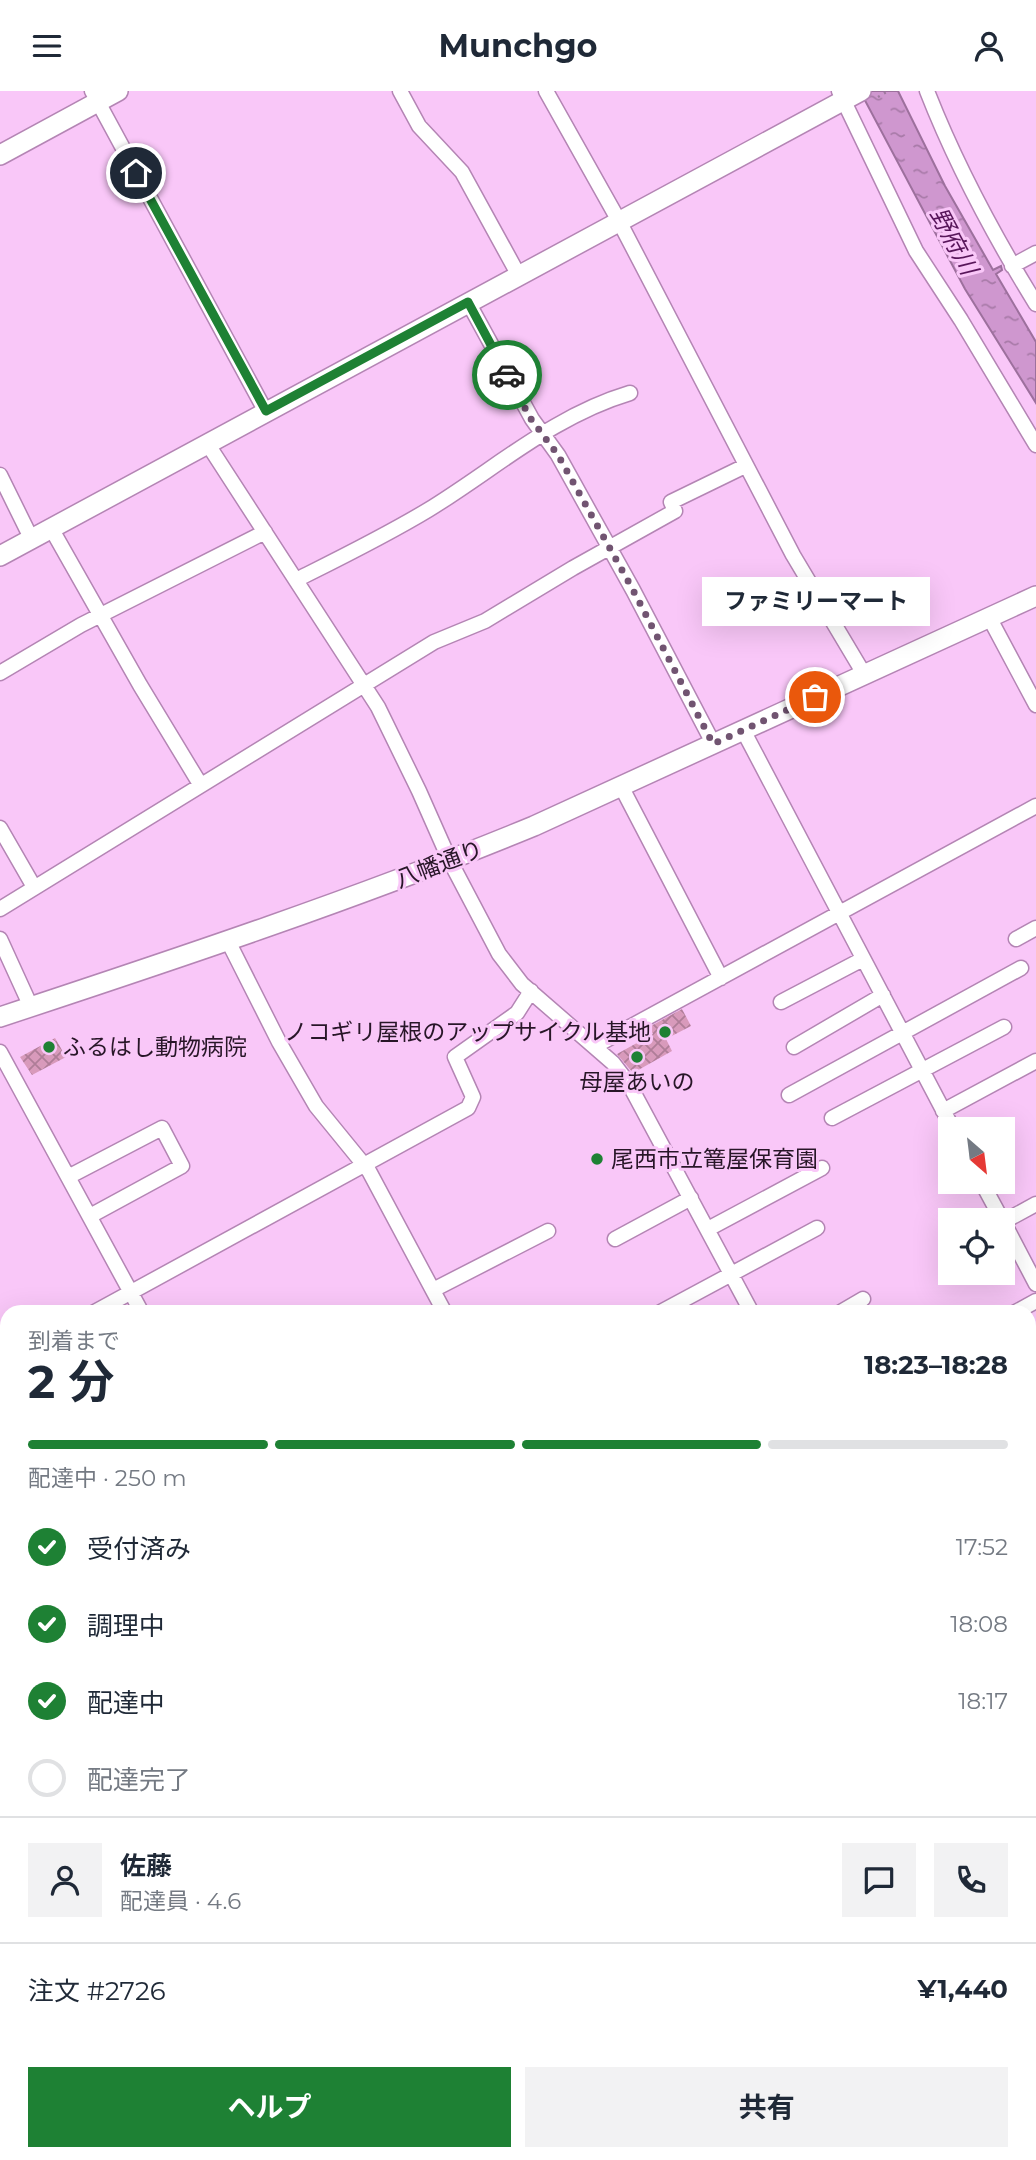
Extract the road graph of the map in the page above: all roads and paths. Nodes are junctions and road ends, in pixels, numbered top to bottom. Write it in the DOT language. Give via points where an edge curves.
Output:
graph roads {
  1 [pos="118,91"];
  2 [pos="400,91"];
  3 [pos="546,91"];
  4 [pos="861,91"];
  5 [pos="927,91"];
  6 [pos="95,96"];
  7 [pos="841,96"];
  8 [pos="0,155"];
  9 [pos="619,221"];
  10 [pos="1036,253"];
  11 [pos="1012,266"];
  12 [pos="519,274"];
  13 [pos="468,302"];
  14 [pos="1036,304"];
  15 [pos="630,393"];
  16 [pos="266,411"];
  17 [pos="542,433"];
  18 [pos="208,443"];
  19 [pos="1036,445"];
  20 [pos="745,466"];
  21 [pos="0,475"];
  22 [pos="51,528"];
  23 [pos="265,532"];
  24 [pos="32,538"];
  25 [pos="609,548"];
  26 [pos="0,555"];
  27 [pos="296,580"];
  28 [pos="1036,596"];
  29 [pos="101,615"];
  30 [pos="989,617"];
  31 [pos="0,674"];
  32 [pos="864,674"];
  33 [pos="364,685"];
  34 [pos="1036,705"];
  35 [pos="743,730"];
  36 [pos="713,744"];
  37 [pos="200,785"];
  38 [pos="621,786"];
  39 [pos="1036,806"];
  40 [pos="0,828"];
  41 [pos="450,861"];
  42 [pos="34,887"];
  43 [pos="0,909"];
  44 [pos="839,913"];
  45 [pos="1036,928"];
  46 [pos="0,939"];
  47 [pos="1016,939"];
  48 [pos="228,941"];
  49 [pos="863,959"];
  50 [pos="1021,968"];
  51 [pos="721,978"];
  52 [pos="531,991"];
  53 [pos="883,995"];
  54 [pos="781,1002"];
  55 [pos="31,1007"];
  56 [pos="0,1017"];
  57 [pos="1004,1027"];
  58 [pos="902,1033"];
  59 [pos="595,1046"];
  60 [pos="794,1047"];
  61 [pos="0,1052"];
  62 [pos="1036,1061"];
  63 [pos="922,1071"];
  64 [pos="789,1095"];
  65 [pos="943,1111"];
  66 [pos="946,1117"];
  67 [pos="832,1118"];
  68 [pos="363,1165"];
  69 [pos="822,1168"];
  70 [pos="68,1177"];
  71 [pos="691,1198"];
  72 [pos="1036,1204"];
  73 [pos="1015,1215"];
  74 [pos="90,1216"];
  75 [pos="817,1228"];
  76 [pos="708,1229"];
  77 [pos="548,1231"];
  78 [pos="615,1239"];
  79 [pos="1015,1244"];
  80 [pos="731,1273"];
  81 [pos="1036,1284"];
  82 [pos="433,1290"];
  83 [pos="131,1292"];
  84 [pos="863,1299"];
  85 [pos="107,1305"];
  86 [pos="138,1305"];
  87 [pos="441,1305"];
  88 [pos="673,1305"];
  89 [pos="748,1305"];
  90 [pos="853,1305"];
  1 -- 6 [label="street"];
  2 -- 12 [label="street" via="419,126 462,172"];
  3 -- 9 [label="street"];
  4 -- 7 [label="street"];
  5 -- 11 [label="street"];
  6 -- 8 [label="street"];
  6 -- 16 [label="street"];
  7 -- 9 [label="street"];
  7 -- 19 [label="street" via="916,251"];
  9 -- 12 [label="street"];
  9 -- 20 [label="street"];
  10 -- 11 [label="street"];
  11 -- 14 [label="street"];
  12 -- 13 [label="street"];
  13 -- 16 [label="street"];
  13 -- 17 [label="street"];
  15 -- 17 [label="street"];
  16 -- 18 [label="street"];
  17 -- 25 [label="street"];
  17 -- 27 [label="street" via="428,510"];
  18 -- 22 [label="street"];
  18 -- 23 [label="street"];
  20 -- 25 [label="street" via="671,502 675,511"];
  20 -- 32 [label="street"];
  21 -- 24 [label="street"];
  22 -- 24 [label="street"];
  22 -- 29 [label="street"];
  23 -- 27 [label="street"];
  23 -- 29 [label="street"];
  24 -- 26 [label="street"];
  25 -- 33 [label="street"];
  25 -- 36 [label="street"];
  27 -- 33 [label="street"];
  28 -- 30 [label="street, 八幡通り"];
  29 -- 31 [label="street"];
  29 -- 37 [label="street"];
  30 -- 32 [label="street, 八幡通り"];
  30 -- 34 [label="street"];
  32 -- 35 [label="street, 八幡通り"];
  33 -- 37 [label="street"];
  33 -- 41 [label="street"];
  35 -- 36 [label="street, 八幡通り"];
  35 -- 44 [label="street"];
  36 -- 38 [label="street, 八幡通り"];
  37 -- 42 [label="street"];
  38 -- 41 [label="street, 八幡通り"];
  38 -- 51 [label="street"];
  39 -- 44 [label="street"];
  40 -- 42 [label="street"];
  41 -- 48 [label="street, 八幡通り"];
  41 -- 52 [label="street" via="499,954"];
  42 -- 43 [label="street"];
  44 -- 49 [label="street"];
  44 -- 51 [label="street"];
  45 -- 47 [label="street"];
  46 -- 55 [label="street"];
  48 -- 55 [label="street, 八幡通り"];
  48 -- 68 [label="street" via="316,1106"];
  49 -- 53 [label="street"];
  49 -- 54 [label="street"];
  50 -- 58 [label="street"];
  51 -- 59 [label="street"];
  52 -- 59 [label="street"];
  52 -- 68 [label="street" via="517,1013 454,1057 473,1097 468,1108"];
  53 -- 58 [label="street"];
  53 -- 60 [label="street"];
  55 -- 56 [label="street, 八幡通り"];
  57 -- 63 [label="street"];
  58 -- 63 [label="street"];
  58 -- 64 [label="street"];
  59 -- 71 [label="street" via="629,1084"];
  61 -- 70 [label="street"];
  62 -- 65 [label="street"];
  63 -- 65 [label="street"];
  63 -- 67 [label="street"];
  65 -- 66 [label="street"];
  68 -- 82 [label="street"];
  68 -- 83 [label="street"];
  69 -- 76 [label="street"];
  70 -- 74 [label="street"];
  70 -- 74 [label="street" via="162,1128 182,1166"];
  71 -- 76 [label="street"];
  71 -- 78 [label="street"];
  72 -- 73 [label="street"];
  74 -- 83 [label="street"];
  75 -- 80 [label="street"];
  76 -- 80 [label="street"];
  77 -- 82 [label="street"];
  79 -- 81 [label="street"];
  80 -- 88 [label="street"];
  80 -- 89 [label="street"];
  82 -- 87 [label="street"];
  83 -- 85 [label="street"];
  83 -- 86 [label="street"];
  84 -- 90 [label="street"];
}
